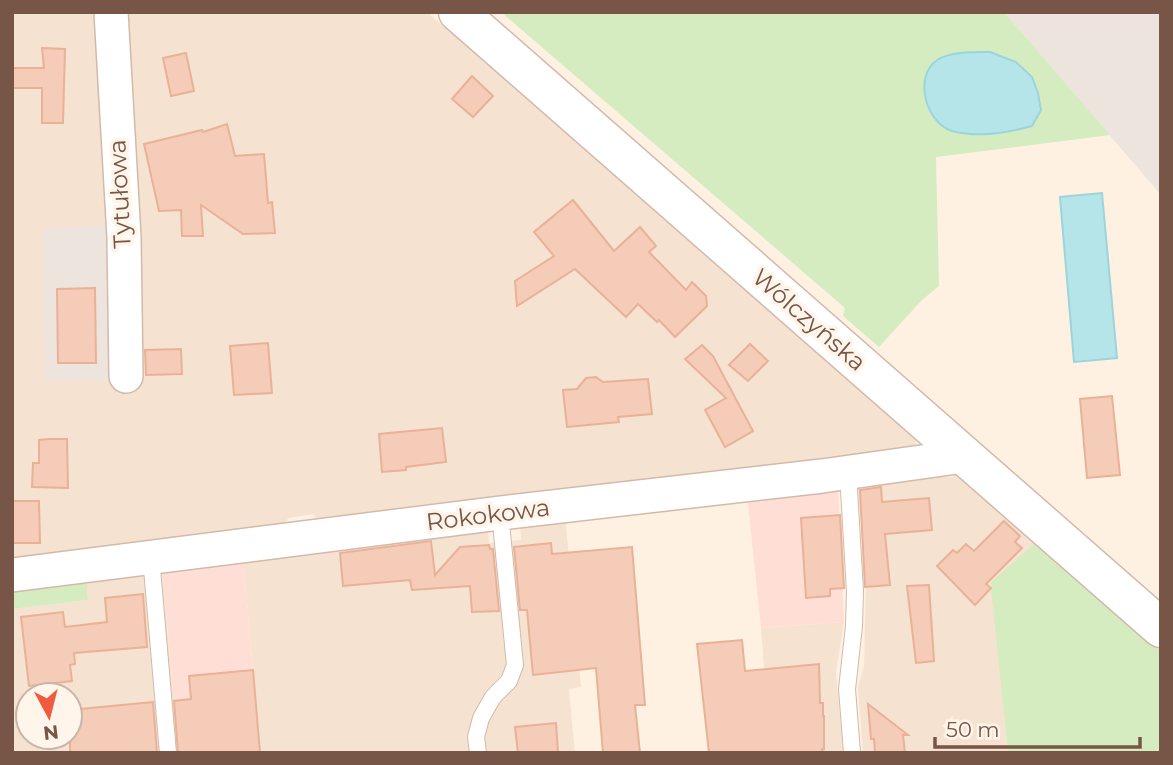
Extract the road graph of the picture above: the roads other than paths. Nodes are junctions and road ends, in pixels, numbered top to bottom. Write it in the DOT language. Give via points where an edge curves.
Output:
graph roads {
  1 [pos="111,12"];
  2 [pos="458,12"];
  3 [pos="126,376"];
  4 [pos="964,456"];
  5 [pos="848,473"];
  6 [pos="500,513"];
  7 [pos="151,558"];
  8 [pos="12,575"];
  9 [pos="1161,628"];
  10 [pos="168,753"];
  11 [pos="478,753"];
  12 [pos="852,753"];
  1 -- 3 [label="street, Tytułowa" via="124,237"];
  2 -- 4 [label="street, Wólczyńska"];
  4 -- 5 [label="street, Rokokowa"];
  4 -- 9 [label="street, Wólczyńska"];
  5 -- 6 [label="street, Rokokowa"];
  5 -- 12 [label="lane" via="855,591 847,688"];
  6 -- 7 [label="street, Rokokowa"];
  6 -- 11 [label="lane" via="514,665 509,681 481,718"];
  7 -- 8 [label="street, Rokokowa"];
  7 -- 10 [label="lane"];
}
